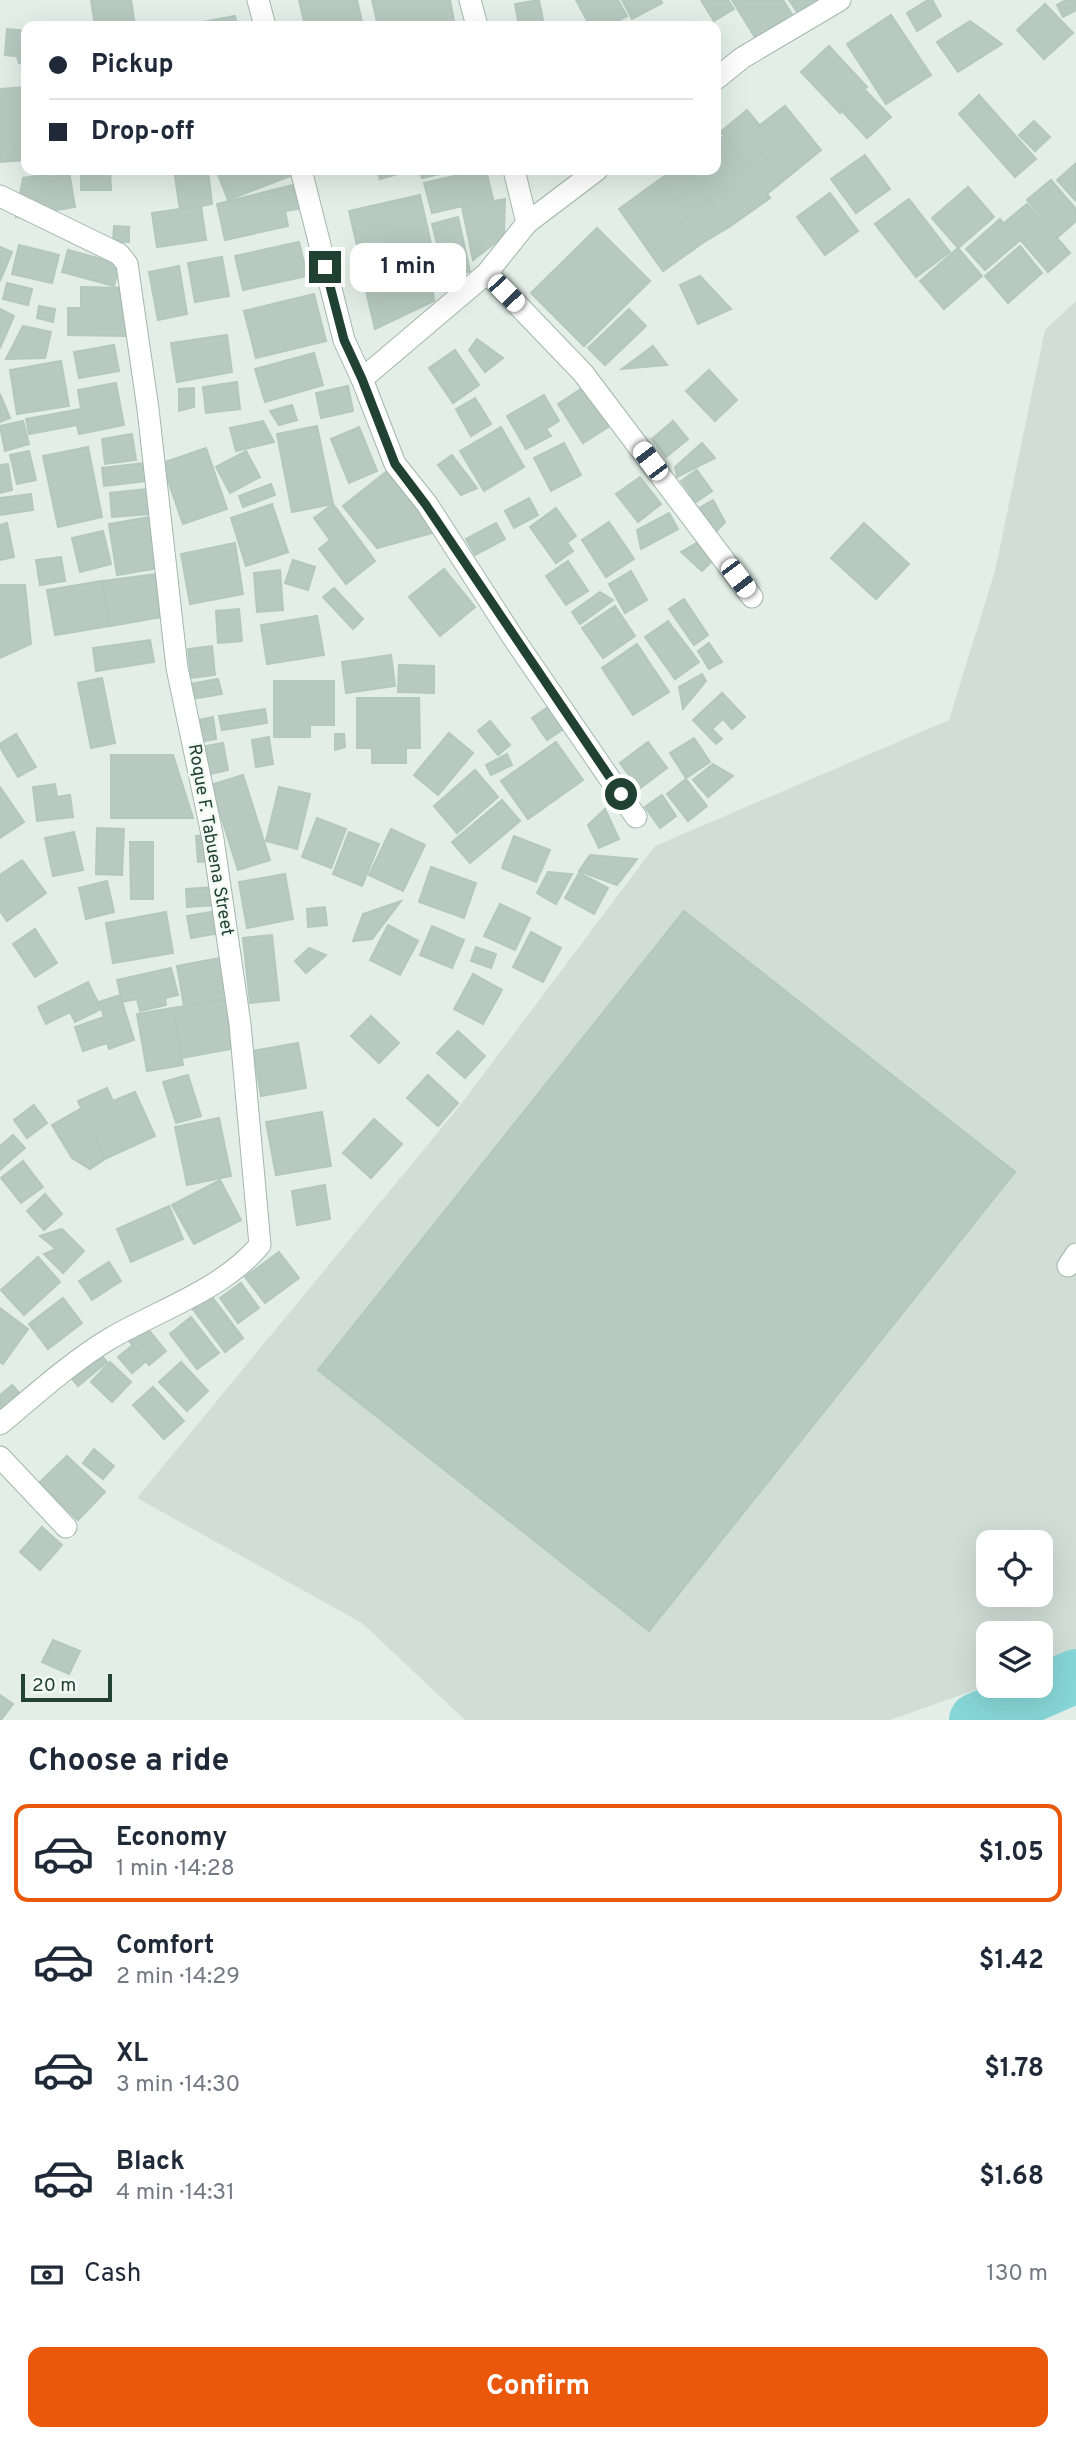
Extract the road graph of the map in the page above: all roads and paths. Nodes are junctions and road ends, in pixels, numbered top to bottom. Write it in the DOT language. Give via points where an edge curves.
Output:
graph roads {
  1 [pos="258,0"];
  2 [pos="470,0"];
  3 [pos="840,0"];
  4 [pos="264,21"];
  5 [pos="476,21"];
  6 [pos="721,75"];
  7 [pos="302,175"];
  8 [pos="515,175"];
  9 [pos="590,175"];
  10 [pos="0,196"];
  11 [pos="527,223"];
  12 [pos="487,273"];
  13 [pos="362,379"];
  14 [pos="752,597"];
  15 [pos="636,817"];
  16 [pos="0,1424"];
  17 [pos="0,1457"];
  18 [pos="66,1527"];
  1 -- 4 [label="street"];
  2 -- 5 [label="street"];
  3 -- 6 [label="street"];
  7 -- 13 [label="street" via="344,340"];
  8 -- 11 [label="street"];
  9 -- 11 [label="street"];
  10 -- 16 [label="street, Roque F. Tabuena Street" via="119,254 127,264 177,667 213,839 240,1024 260,1245 244,1264 170,1309 110,1338"];
  11 -- 12 [label="street"];
  12 -- 13 [label="street"];
  12 -- 14 [label="street" via="583,373"];
  13 -- 15 [label="street" via="395,464"];
  17 -- 18 [label="street"];
}
